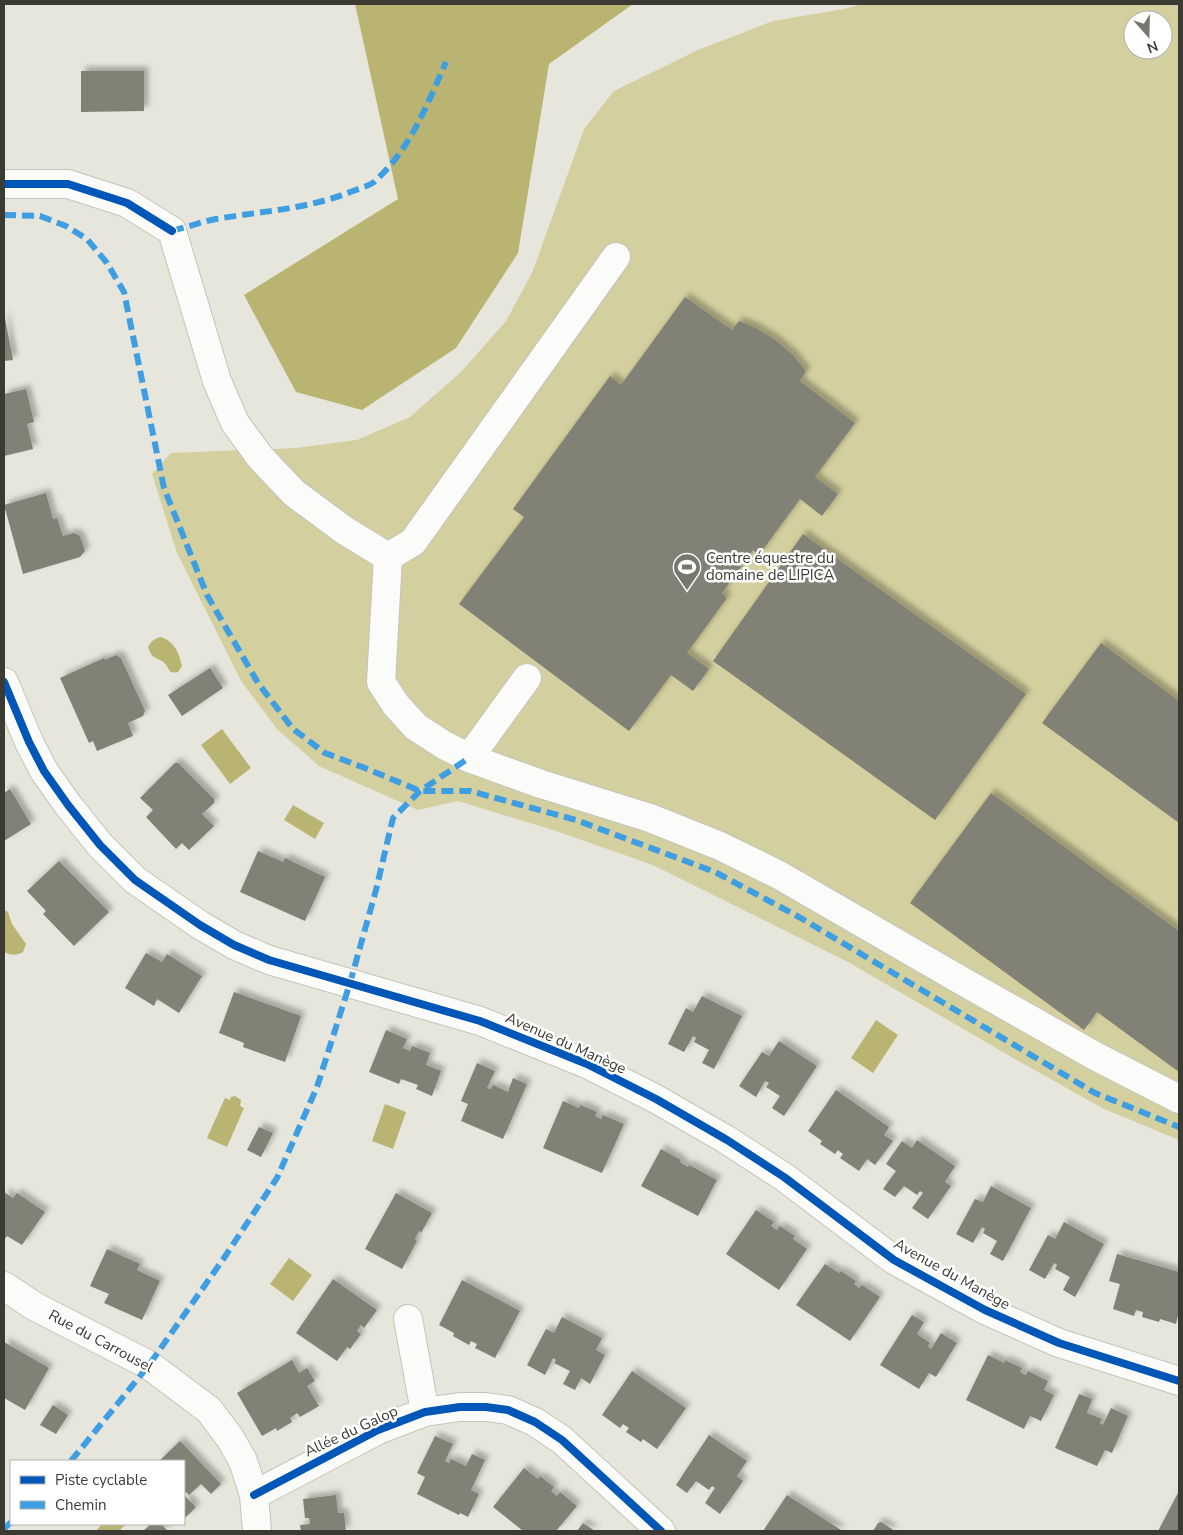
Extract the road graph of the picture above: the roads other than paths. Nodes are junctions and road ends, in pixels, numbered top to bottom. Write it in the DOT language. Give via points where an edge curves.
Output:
graph roads {
  1 [pos="4,184"];
  2 [pos="616,257"];
  3 [pos="388,557"];
  4 [pos="528,678"];
  5 [pos="4,682"];
  6 [pos="468,758"];
  7 [pos="1179,1099"];
  8 [pos="4,1286"];
  9 [pos="408,1319"];
  10 [pos="1179,1382"];
  11 [pos="425,1412"];
  12 [pos="254,1495"];
  13 [pos="257,1531"];
  14 [pos="661,1531"];
  1 -- 3 [label="street" via="68,184 127,203 172,230 217,381 235,423 260,457 294,493"];
  2 -- 3 [label="street" via="413,542"];
  3 -- 6 [label="street" via="382,682 396,705 416,727"];
  4 -- 6 [label="street"];
  5 -- 10 [label="street, Avenue du Manège" via="29,742 68,806 135,880 200,925 269,960 480,1021 587,1064 727,1140 784,1177 894,1260 985,1310 1059,1343"];
  6 -- 7 [label="street" via="650,818 720,846 779,875 1095,1056"];
  8 -- 12 [label="street, Rue du Carrousel" via="34,1306 149,1365 209,1410 243,1461"];
  9 -- 11 [label="street"];
  11 -- 12 [label="street, Allée du Galop" via="378,1430"];
  11 -- 14 [label="street, Allée du Galop" via="486,1407 508,1410 536,1422 562,1440"];
  12 -- 13 [label="street, Rue du Carrousel"];
}
